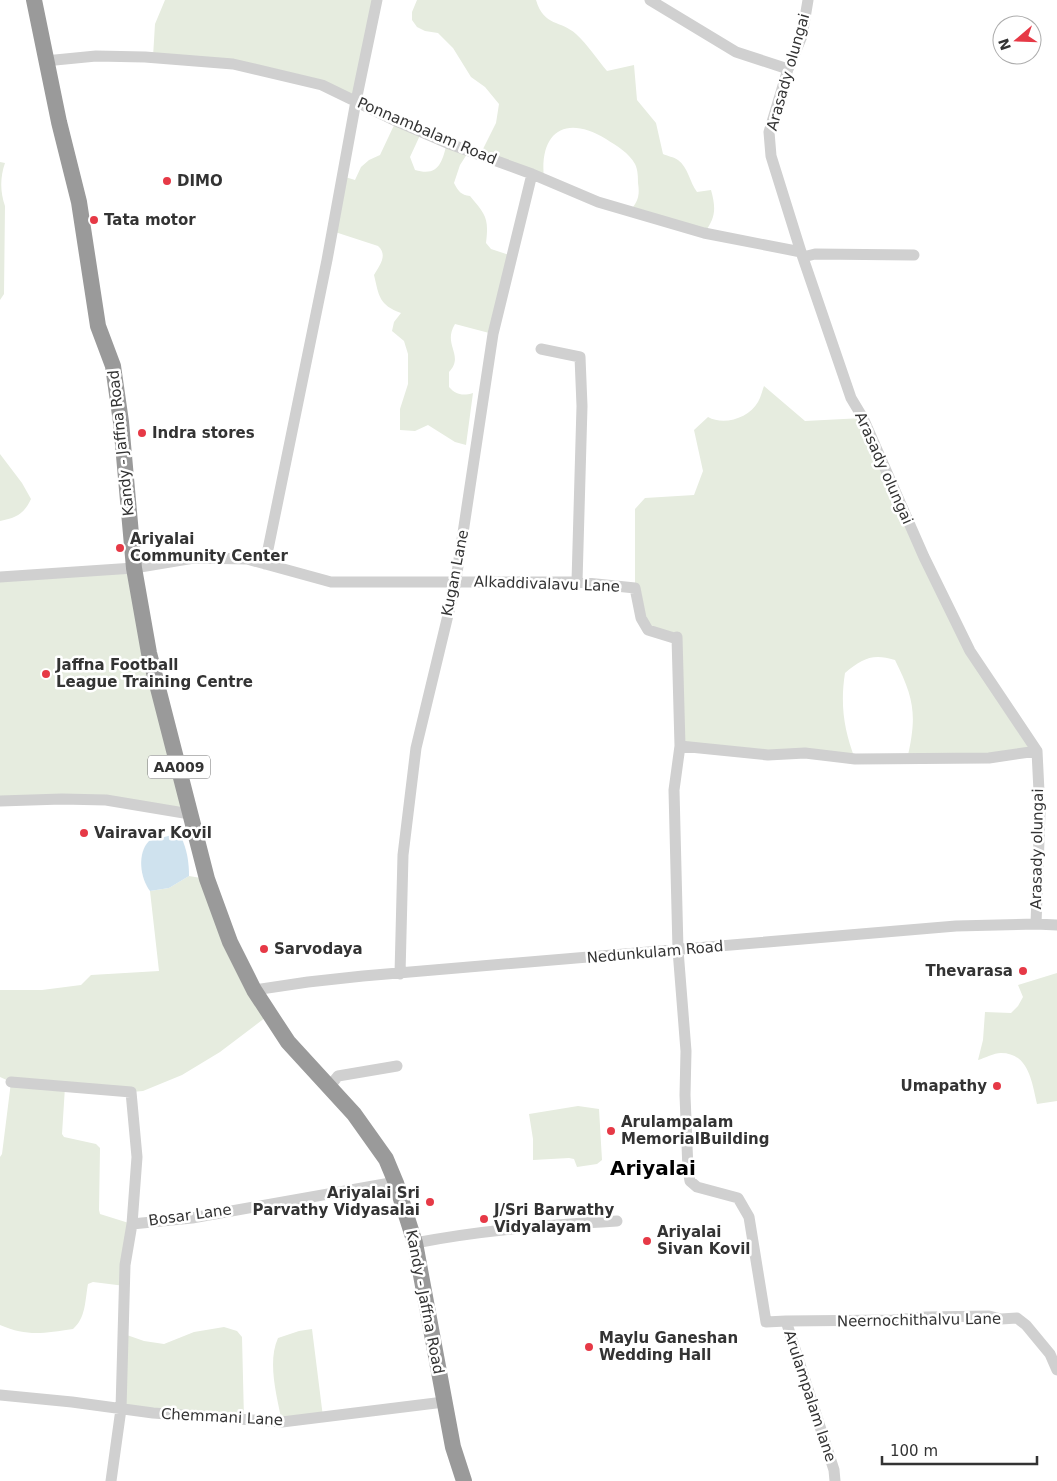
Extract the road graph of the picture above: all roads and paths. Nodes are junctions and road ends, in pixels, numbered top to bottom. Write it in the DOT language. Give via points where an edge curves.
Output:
graph roads {
  1 [pos="34,0"];
  2 [pos="377,0"];
  3 [pos="650,0"];
  4 [pos="808,0"];
  5 [pos="45,60"];
  6 [pos="788,68"];
  7 [pos="356,101"];
  8 [pos="532,174"];
  9 [pos="802,255"];
  10 [pos="914,255"];
  11 [pos="541,349"];
  12 [pos="265,564"];
  13 [pos="134,568"];
  14 [pos="0,577"];
  15 [pos="456,581"];
  16 [pos="577,582"];
  17 [pos="680,746"];
  18 [pos="1037,751"];
  19 [pos="0,801"];
  20 [pos="190,814"];
  21 [pos="1036,924"];
  22 [pos="1057,925"];
  23 [pos="678,950"];
  24 [pos="400,974"];
  25 [pos="254,990"];
  26 [pos="397,1066"];
  27 [pos="11,1082"];
  28 [pos="330,1086"];
  29 [pos="396,1182"];
  30 [pos="617,1221"];
  31 [pos="132,1224"];
  32 [pos="415,1243"];
  33 [pos="786,1321"];
  34 [pos="1057,1370"];
  35 [pos="0,1395"];
  36 [pos="444,1402"];
  37 [pos="121,1409"];
  38 [pos="111,1481"];
  39 [pos="464,1481"];
  40 [pos="835,1481"];
  1 -- 5 [label="highway, Kandy - Jaffna Road / AA009"];
  2 -- 7 [label="street"];
  3 -- 6 [label="street" via="736,52"];
  4 -- 6 [label="street, Arasady olungai" via="802,36"];
  5 -- 7 [label="street, Ponnambalam Road" via="96,56 233,64 322,85"];
  5 -- 13 [label="highway, Kandy - Jaffna Road / AA009" via="79,202 98,326 113,366 121,414"];
  6 -- 9 [label="street, Arasady olungai" via="769,132 771,156"];
  7 -- 8 [label="street, Ponnambalam Road" via="449,143"];
  7 -- 12 [label="street"];
  8 -- 9 [label="street, Ponnambalam Road" via="606,204"];
  8 -- 15 [label="street, Kugan Lane" via="493,334"];
  9 -- 10 [label="street, Ponnambalam Road"];
  9 -- 18 [label="street, Arasady olungai" via="851,398 863,418 924,557 970,651"];
  11 -- 16 [label="street" via="580,357 582,406"];
  12 -- 13 [label="street, Alkaddivalavu Lane" via="247,559 194,558"];
  12 -- 15 [label="street, Alkaddivalavu Lane" via="331,582"];
  13 -- 14 [label="street, Alkaddivalavu Lane"];
  13 -- 20 [label="highway, Kandy - Jaffna Road / AA009" via="149,653"];
  15 -- 16 [label="street, Alkaddivalavu Lane"];
  15 -- 24 [label="street, Kugan Lane" via="416,748 403,856"];
  16 -- 17 [label="street, Alkaddivalavu Lane" via="635,588 641,618 648,630 677,637"];
  17 -- 18 [label="street" via="768,755 805,753 864,759 989,758"];
  17 -- 23 [label="street, Alkaddivalavu Lane" via="674,790"];
  18 -- 21 [label="street, Arasady olungai" via="1040,812"];
  19 -- 20 [label="street" via="106,800"];
  20 -- 25 [label="highway, Kandy - Jaffna Road / AA009" via="207,879 230,942"];
  21 -- 22 [label="street, Nedunkulam Road"];
  21 -- 23 [label="street, Nedunkulam Road" via="956,926"];
  23 -- 24 [label="street, Nedunkulam Road"];
  23 -- 33 [label="street, Arulampalam lane" via="686,1051 690,1181 697,1187 738,1198 749,1217 766,1322"];
  24 -- 25 [label="street, Nedunkulam Road"];
  25 -- 28 [label="highway, Kandy - Jaffna Road / AA009" via="288,1042"];
  26 -- 28 [label="street" via="338,1076"];
  27 -- 31 [label="street" via="131,1092 137,1157"];
  28 -- 29 [label="highway, Kandy - Jaffna Road / AA009" via="374,1141"];
  29 -- 31 [label="street, Bosar Lane" via="192,1218"];
  29 -- 32 [label="highway, Kandy - Jaffna Road / AA009"];
  30 -- 32 [label="street" via="448,1236"];
  31 -- 37 [label="street" via="125,1265"];
  32 -- 36 [label="highway, Kandy - Jaffna Road / AA009"];
  33 -- 34 [label="street, Neernochithalvu Lane" via="1016,1318 1050,1354"];
  33 -- 40 [label="street, Arulampalam lane"];
  35 -- 37 [label="street, Chemmani Lane"];
  36 -- 37 [label="street, Chemmani Lane" via="282,1422"];
  36 -- 39 [label="highway, Kandy - Jaffna Road / AA009"];
  37 -- 38 [label="street"];
}
